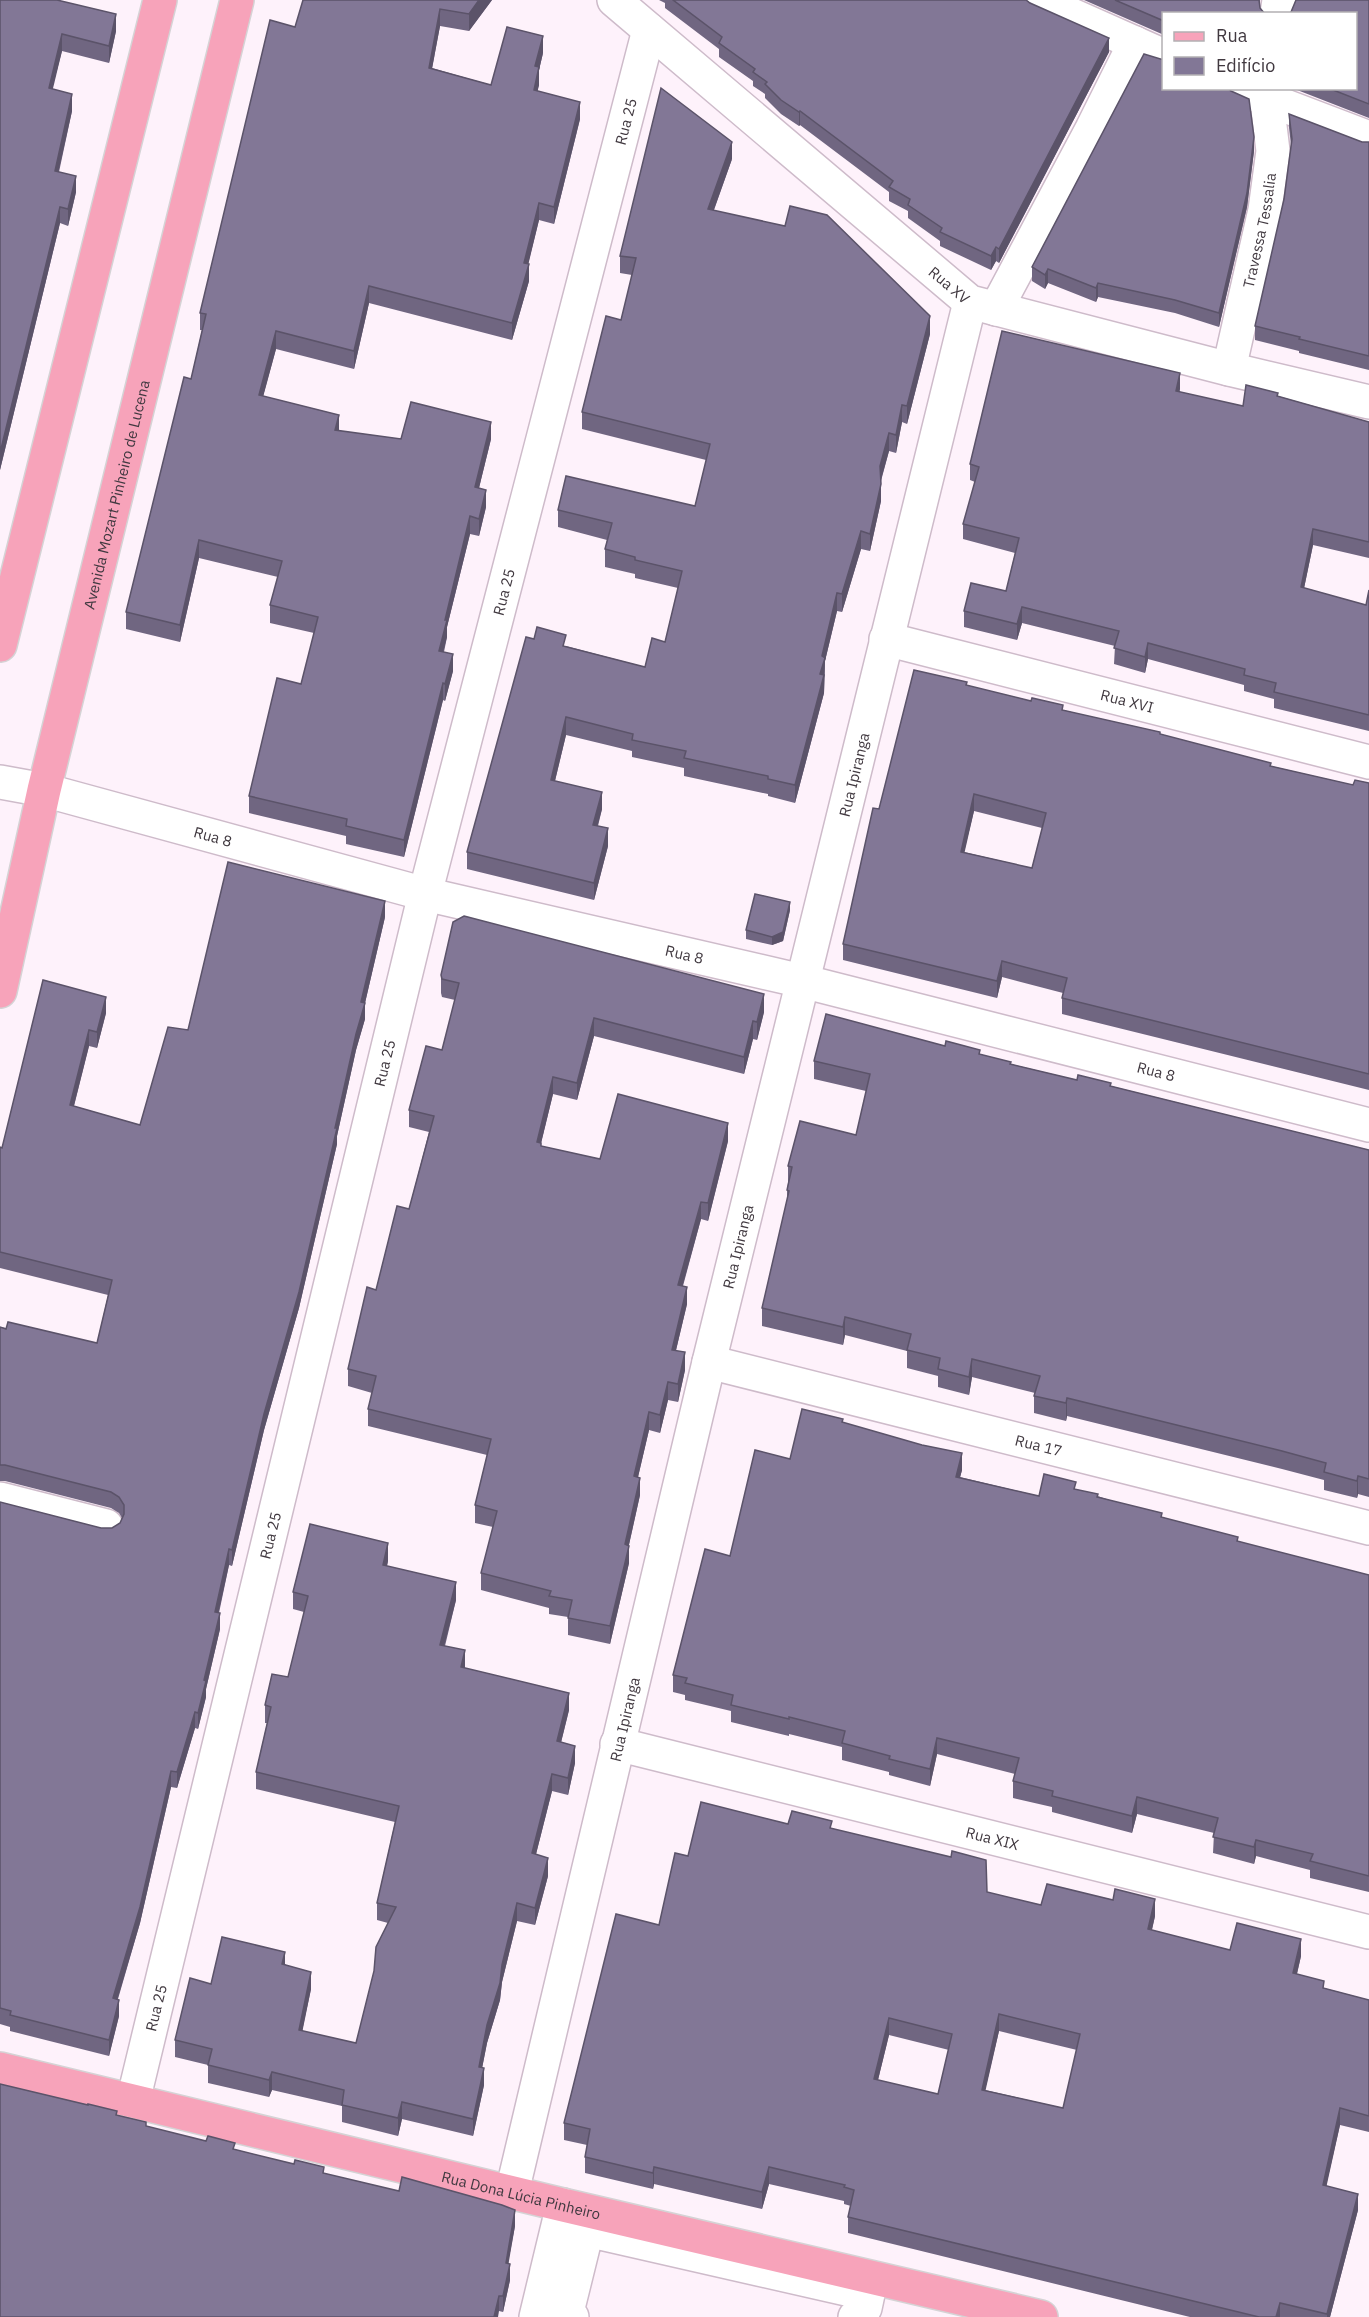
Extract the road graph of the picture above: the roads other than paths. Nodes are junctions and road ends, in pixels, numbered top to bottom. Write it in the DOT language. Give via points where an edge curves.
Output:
graph roads {
  1 [pos="158,0"];
  2 [pos="237,0"];
  3 [pos="614,0"];
  4 [pos="1038,0"];
  5 [pos="649,30"];
  6 [pos="1149,50"];
  7 [pos="1258,93"];
  8 [pos="1369,138"];
  9 [pos="983,305"];
  10 [pos="1229,369"];
  11 [pos="1369,402"];
  12 [pos="886,639"];
  13 [pos="0,645"];
  14 [pos="1369,762"];
  15 [pos="0,782"];
  16 [pos="44,790"];
  17 [pos="425,894"];
  18 [pos="802,981"];
  19 [pos="0,990"];
  20 [pos="1369,1125"];
  21 [pos="709,1362"];
  22 [pos="0,1499"];
  23 [pos="106,1526"];
  24 [pos="1369,1528"];
  25 [pos="617,1744"];
  26 [pos="1369,1932"];
  27 [pos="0,2069"];
  28 [pos="132,2101"];
  29 [pos="512,2192"];
  30 [pos="563,2205"];
  31 [pos="536,2317"];
  32 [pos="572,2317"];
  33 [pos="855,2317"];
  34 [pos="1041,2317"];
  1 -- 13 [label="main road"];
  2 -- 16 [label="main road, Avenida Mozart Pinheiro de Lucena"];
  3 -- 5 [label="street, Rua XV"];
  4 -- 6 [label="street"];
  5 -- 9 [label="street, Rua XV"];
  5 -- 17 [label="street, Rua 25"];
  6 -- 9 [label="street, Rua Ipiranga" via="1092,129"];
  7 -- 8 [label="street"];
  7 -- 10 [label="street, Travessa Tessalia" via="1273,151 1265,210"];
  9 -- 10 [label="street, Rua XV"];
  9 -- 12 [label="street, Rua Ipiranga"];
  10 -- 11 [label="street, Rua XV"];
  12 -- 14 [label="street, Rua XVI"];
  12 -- 18 [label="street, Rua Ipiranga"];
  15 -- 16 [label="street, Rua 8"];
  16 -- 17 [label="street, Rua 8"];
  16 -- 19 [label="main road, Avenida Mozart Pinheiro de Lucena"];
  17 -- 18 [label="street, Rua 8"];
  17 -- 28 [label="street, Rua 25"];
  18 -- 20 [label="street, Rua 8"];
  18 -- 21 [label="street, Rua Ipiranga"];
  21 -- 24 [label="street, Rua 17"];
  21 -- 25 [label="street, Rua Ipiranga"];
  22 -- 23 [label="street"];
  25 -- 26 [label="street, Rua XIX"];
  25 -- 29 [label="street, Rua Ipiranga"];
  27 -- 28 [label="main road, Rua Dona Lúcia Pinheiro"];
  28 -- 29 [label="main road, Rua Dona Lúcia Pinheiro"];
  29 -- 30 [label="main road, Rua Dona Lúcia Pinheiro"];
  30 -- 31 [label="street"];
  30 -- 34 [label="main road, Rua Dona Lúcia Pinheiro"];
  32 -- 33 [label="street" via="567,2312 586,2235 600,2233 868,2294 865,2308"];
}
